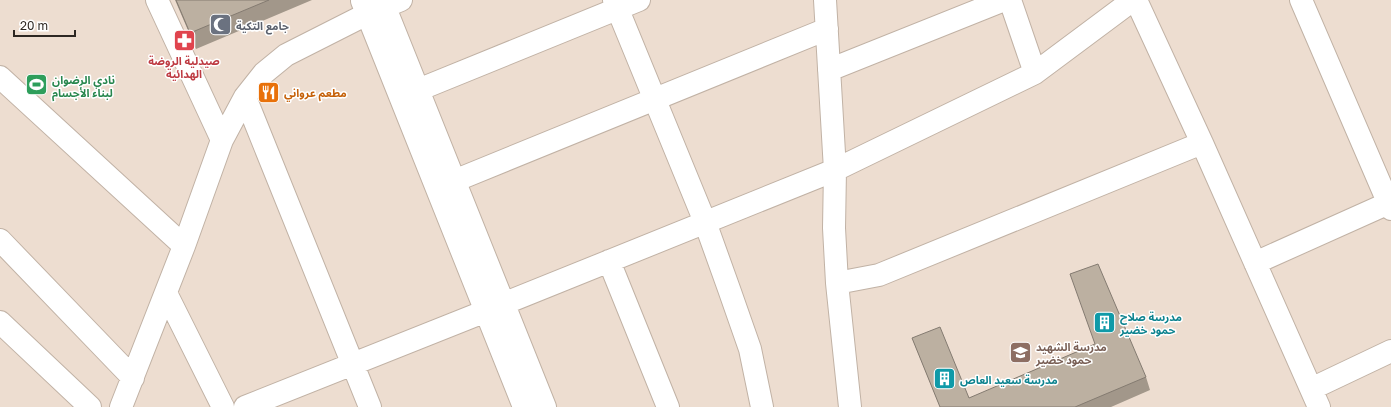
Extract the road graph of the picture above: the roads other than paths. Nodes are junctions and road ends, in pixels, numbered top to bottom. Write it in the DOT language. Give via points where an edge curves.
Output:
graph roads {
  1 [pos="157,0"];
  2 [pos="638,0"];
  3 [pos="825,0"];
  4 [pos="1004,0"];
  5 [pos="1010,0"];
  6 [pos="1134,0"];
  7 [pos="1302,0"];
  8 [pos="379,4"];
  9 [pos="616,4"];
  10 [pos="827,29"];
  11 [pos="829,70"];
  12 [pos="1035,73"];
  13 [pos="0,77"];
  14 [pos="418,90"];
  15 [pos="245,97"];
  16 [pos="655,100"];
  17 [pos="222,140"];
  18 [pos="1202,143"];
  19 [pos="835,170"];
  20 [pos="454,181"];
  21 [pos="1390,204"];
  22 [pos="705,222"];
  23 [pos="0,240"];
  24 [pos="184,246"];
  25 [pos="609,261"];
  26 [pos="1255,263"];
  27 [pos="837,283"];
  28 [pos="166,293"];
  29 [pos="494,308"];
  30 [pos="0,322"];
  31 [pos="1391,352"];
  32 [pos="353,364"];
  33 [pos="132,378"];
  34 [pos="1315,398"];
  35 [pos="90,407"];
  36 [pos="121,407"];
  37 [pos="223,407"];
  38 [pos="245,407"];
  39 [pos="370,407"];
  40 [pos="524,407"];
  41 [pos="545,407"];
  42 [pos="668,407"];
  43 [pos="762,407"];
  44 [pos="850,407"];
  1 -- 17 [label="street"];
  2 -- 9 [label="street"];
  3 -- 10 [label="street"];
  4 -- 11 [label="street"];
  5 -- 12 [label="street"];
  6 -- 12 [label="street"];
  6 -- 18 [label="street"];
  7 -- 21 [label="street"];
  8 -- 14 [label="street"];
  8 -- 15 [label="street" via="286,55 264,73"];
  8 -- 29 [label="street"];
  9 -- 14 [label="street"];
  9 -- 16 [label="street"];
  10 -- 11 [label="street"];
  10 -- 16 [label="street"];
  11 -- 19 [label="street"];
  12 -- 19 [label="street"];
  13 -- 24 [label="street"];
  14 -- 20 [label="street"];
  15 -- 17 [label="street"];
  15 -- 32 [label="street"];
  16 -- 20 [label="street"];
  16 -- 22 [label="street"];
  17 -- 24 [label="street"];
  18 -- 26 [label="street"];
  18 -- 27 [label="street" via="879,275"];
  19 -- 22 [label="street"];
  19 -- 27 [label="street" via="834,228"];
  20 -- 29 [label="street"];
  21 -- 26 [label="street"];
  22 -- 25 [label="street"];
  22 -- 43 [label="street" via="750,349"];
  23 -- 33 [label="street"];
  24 -- 28 [label="street"];
  25 -- 29 [label="street"];
  25 -- 42 [label="street"];
  26 -- 34 [label="street"];
  27 -- 44 [label="street"];
  28 -- 33 [label="street"];
  28 -- 37 [label="street"];
  29 -- 32 [label="street"];
  29 -- 40 [label="street"];
  29 -- 41 [label="street"];
  30 -- 35 [label="street"];
  31 -- 34 [label="street"];
  32 -- 38 [label="street"];
  32 -- 39 [label="street"];
  33 -- 36 [label="street"];
}
